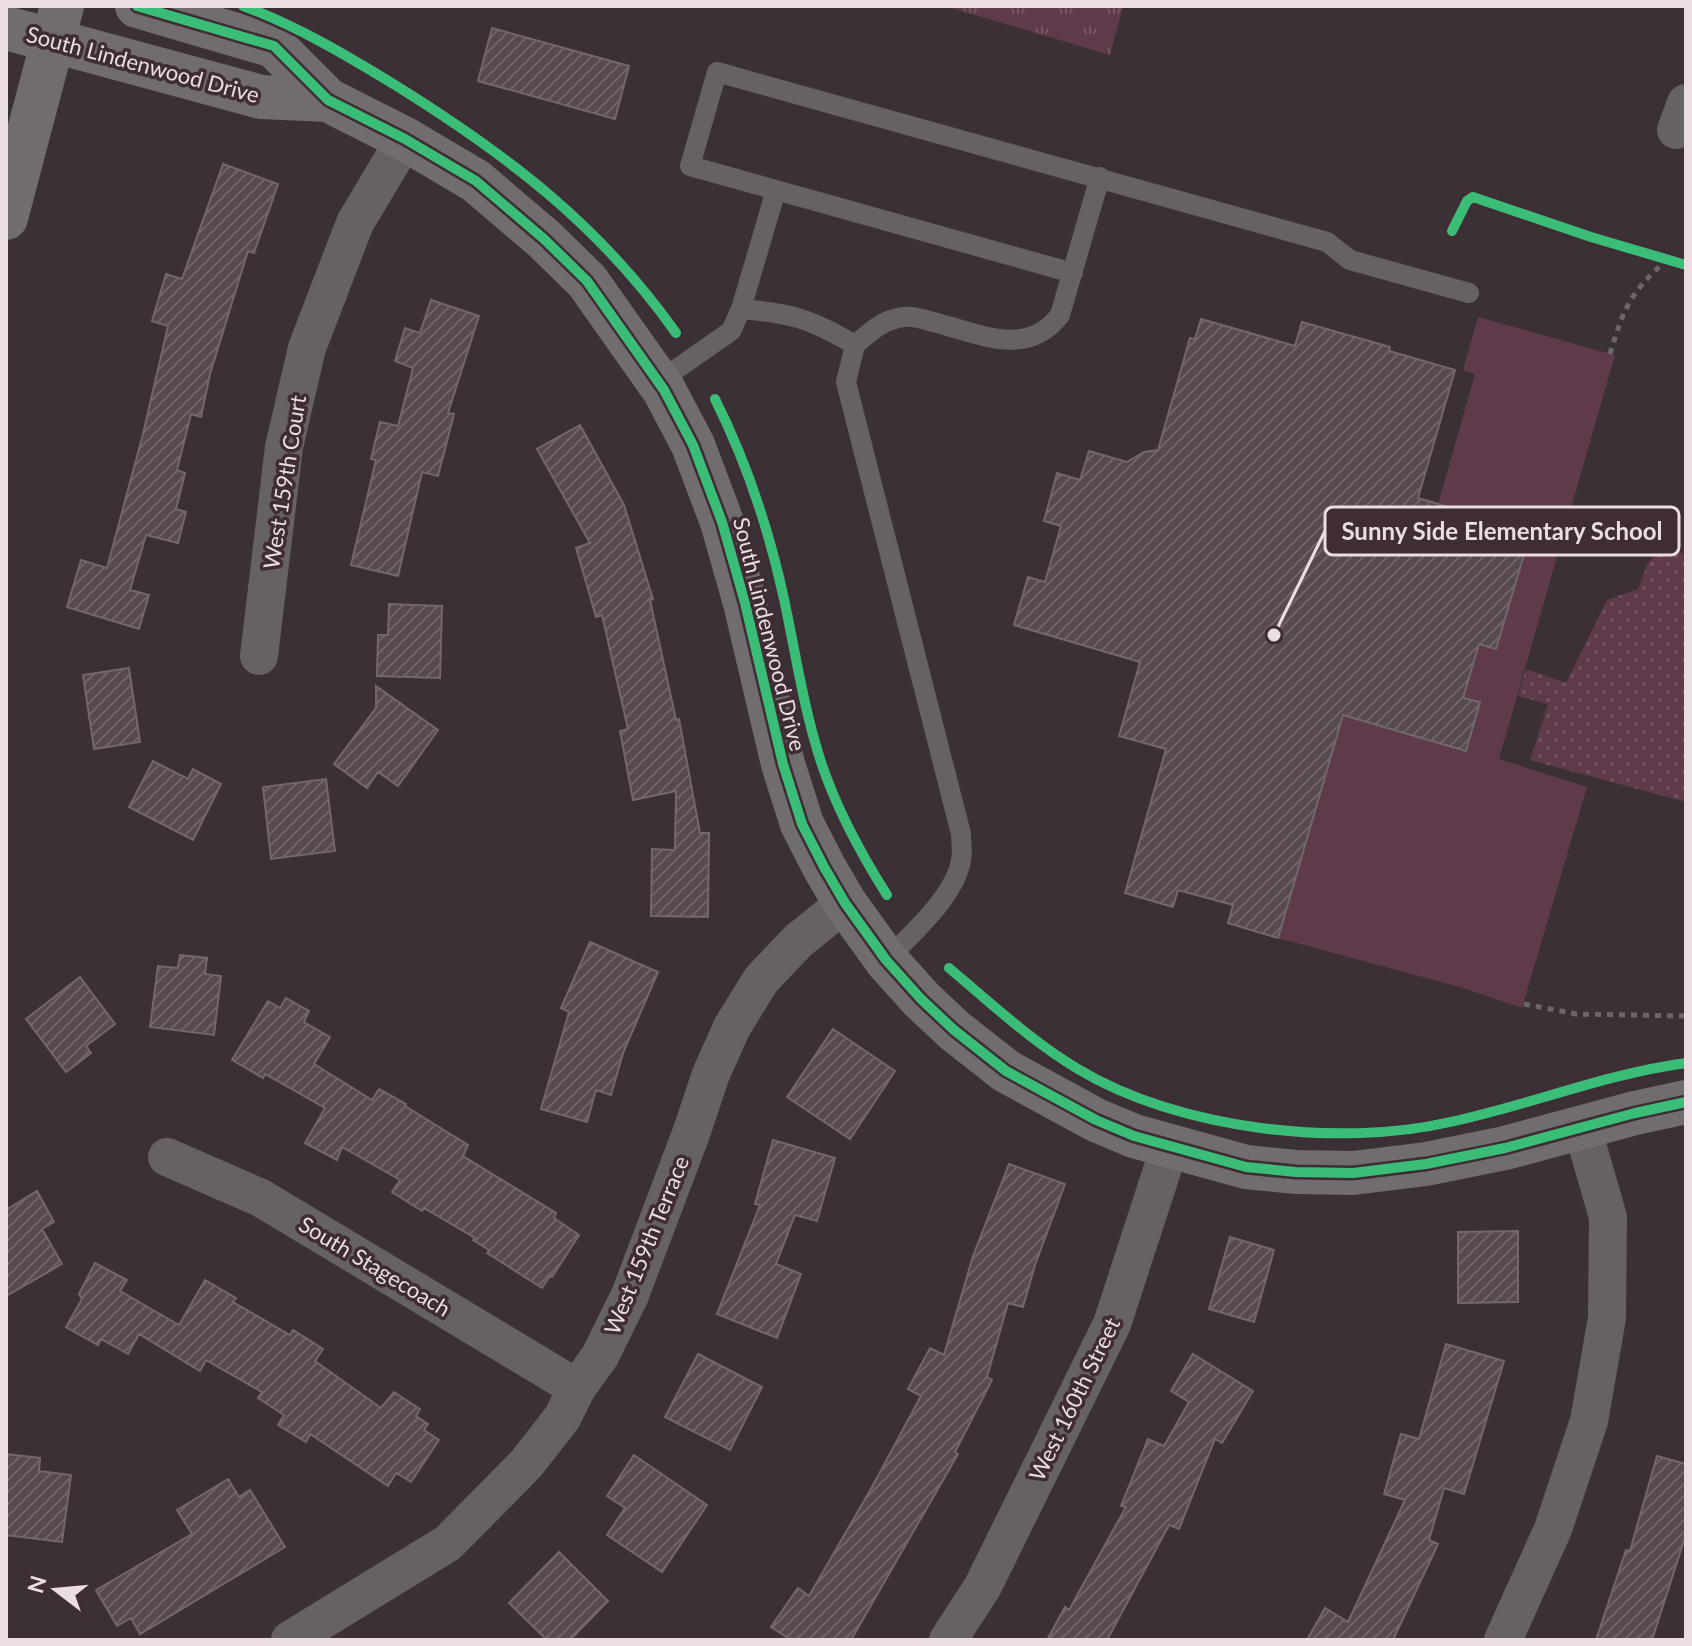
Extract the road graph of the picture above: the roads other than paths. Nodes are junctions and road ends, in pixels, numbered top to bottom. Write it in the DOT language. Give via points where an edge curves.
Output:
graph roads {
  1 [pos="137,6"];
  2 [pos="58,24"];
  3 [pos="6,28"];
  4 [pos="328,100"];
  5 [pos="405,139"];
  6 [pos="1100,177"];
  7 [pos="776,190"];
  8 [pos="6,218"];
  9 [pos="1073,273"];
  10 [pos="1469,293"];
  11 [pos="741,309"];
  12 [pos="855,345"];
  13 [pos="658,382"];
  14 [pos="259,656"];
  15 [pos="845,903"];
  16 [pos="886,960"];
  17 [pos="1686,1102"];
  18 [pos="1582,1127"];
  19 [pos="1170,1146"];
  20 [pos="167,1157"];
  21 [pos="577,1388"];
  22 [pos="290,1640"];
  23 [pos="948,1640"];
  24 [pos="1503,1640"];
  1 -- 4 [label="street, South Lindenwood Drive" via="274,46"];
  2 -- 3 [label="street, South Lindenwood Drive"];
  2 -- 4 [label="street, South Lindenwood Drive" via="261,97"];
  2 -- 8 [label="street"];
  4 -- 5 [label="street, South Lindenwood Drive"];
  5 -- 13 [label="street, South Lindenwood Drive" via="476,181 544,239 587,281"];
  5 -- 14 [label="street, West 159th Court" via="355,223 307,348 284,447"];
  6 -- 7 [label="lane" via="717,72 690,166"];
  6 -- 9 [label="lane"];
  6 -- 10 [label="lane" via="1327,242 1350,260"];
  7 -- 9 [label="lane"];
  7 -- 11 [label="lane"];
  9 -- 12 [label="lane" via="1060,315 1028,340 1009,341 905,316 881,323"];
  11 -- 12 [label="lane" via="795,315"];
  11 -- 13 [label="lane" via="731,331"];
  12 -- 16 [label="lane" via="846,382 961,834 961,860 953,883"];
  13 -- 15 [label="street, South Lindenwood Drive" via="693,445 722,522 802,824"];
  15 -- 16 [label="street, South Lindenwood Drive"];
  15 -- 21 [label="street, West 159th Terrace" via="761,980 732,1027 630,1295 600,1356"];
  16 -- 19 [label="street, South Lindenwood Drive" via="954,1030 1006,1071 1096,1120"];
  17 -- 18 [label="street, South Lindenwood Drive"];
  18 -- 19 [label="street, South Lindenwood Drive" via="1426,1164 1353,1173 1246,1167"];
  18 -- 24 [label="street" via="1608,1217 1607,1318 1589,1421 1553,1529"];
  19 -- 23 [label="street, West 160th Street" via="1112,1324 983,1586"];
  20 -- 21 [label="street, South Stagecoach" via="261,1198"];
  21 -- 22 [label="street, West 159th Terrace" via="562,1418 526,1464 448,1543"];
}
